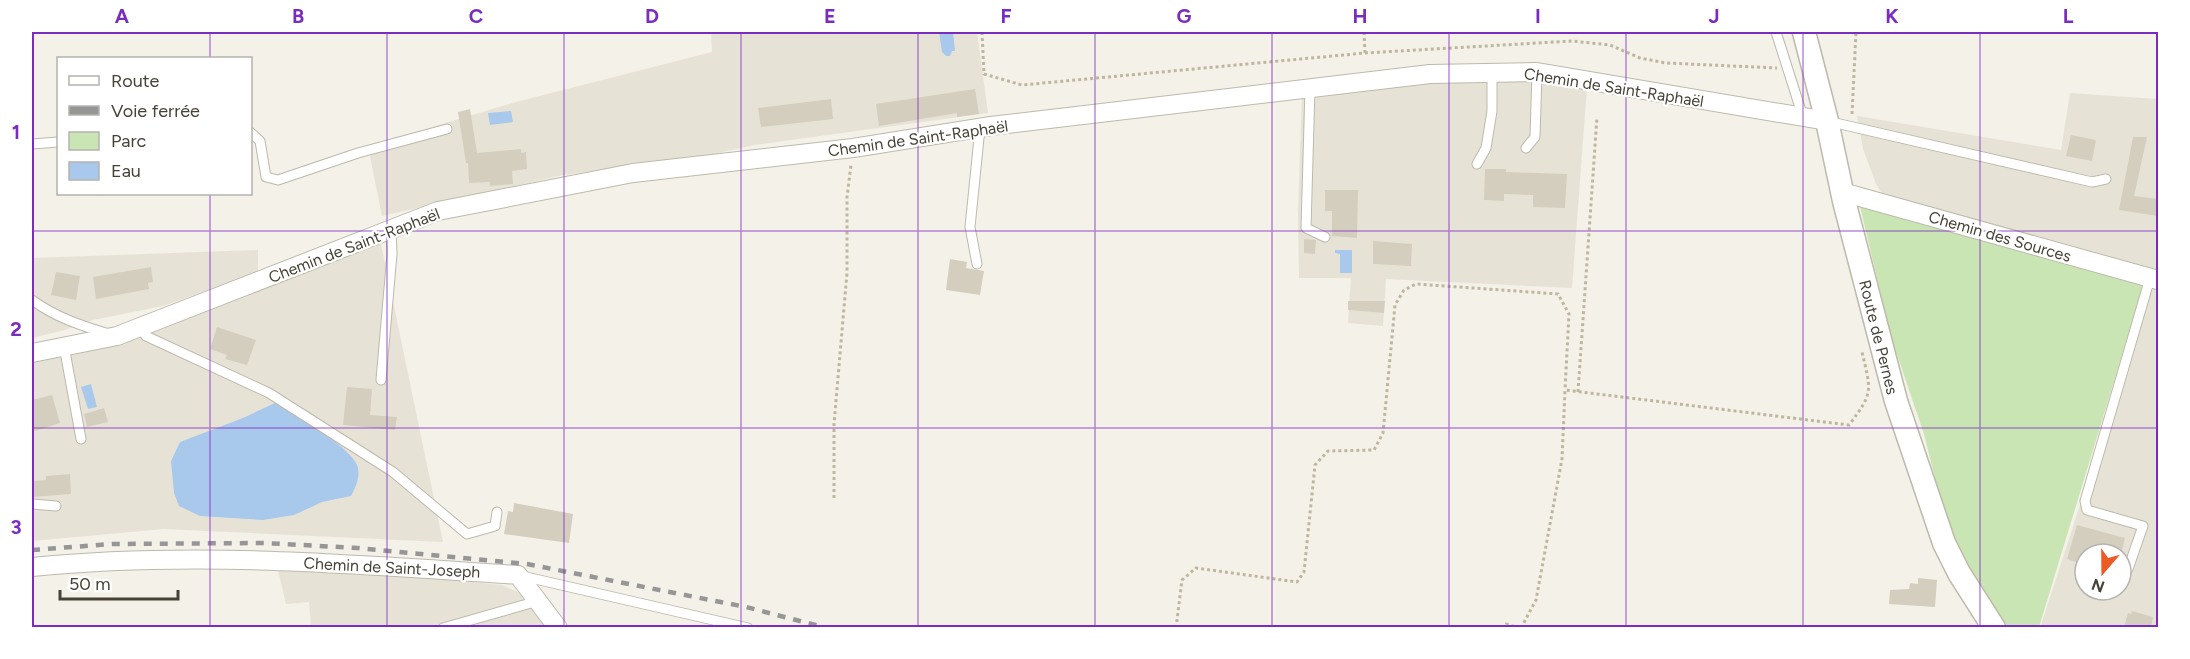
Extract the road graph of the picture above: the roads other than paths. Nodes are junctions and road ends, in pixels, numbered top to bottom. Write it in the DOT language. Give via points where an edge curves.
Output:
graph roads {
  1 [pos="1776,32"];
  2 [pos="1804,32"];
  3 [pos="1492,72"];
  4 [pos="1537,72"];
  5 [pos="1310,88"];
  6 [pos="1803,117"];
  7 [pos="1827,121"];
  8 [pos="980,128"];
  9 [pos="447,129"];
  10 [pos="252,134"];
  11 [pos="57,142"];
  12 [pos="32,144"];
  13 [pos="1526,148"];
  14 [pos="1477,164"];
  15 [pos="2106,179"];
  16 [pos="1842,192"];
  17 [pos="391,230"];
  18 [pos="1324,237"];
  19 [pos="977,264"];
  20 [pos="2154,279"];
  21 [pos="32,300"];
  22 [pos="139,327"];
  23 [pos="117,336"];
  24 [pos="64,346"];
  25 [pos="32,352"];
  26 [pos="381,380"];
  27 [pos="81,439"];
  28 [pos="32,504"];
  29 [pos="56,506"];
  30 [pos="497,512"];
  31 [pos="2133,555"];
  32 [pos="32,567"];
  33 [pos="518,575"];
  34 [pos="537,601"];
  35 [pos="443,627"];
  36 [pos="558,627"];
  37 [pos="747,627"];
  38 [pos="1994,627"];
  1 -- 6 [label="lane"];
  2 -- 7 [label="street, Route de Pernes"];
  3 -- 4 [label="street, Chemin de Saint-Raphaël"];
  3 -- 5 [label="street, Chemin de Saint-Raphaël" via="1430,74"];
  3 -- 14 [label="lane" via="1492,111 1486,148"];
  4 -- 6 [label="street, Chemin de Saint-Raphaël"];
  4 -- 13 [label="lane" via="1535,137"];
  5 -- 8 [label="street, Chemin de Saint-Raphaël"];
  5 -- 18 [label="lane" via="1306,228"];
  6 -- 7 [label="street, Chemin de Saint-Raphaël"];
  7 -- 15 [label="lane" via="2092,182"];
  7 -- 16 [label="street, Route de Pernes"];
  8 -- 17 [label="street, Chemin de Saint-Raphaël" via="853,148 633,173 438,211"];
  8 -- 19 [label="lane" via="970,227"];
  9 -- 10 [label="lane" via="278,180 266,177 260,141"];
  11 -- 12 [label="lane"];
  16 -- 20 [label="street, Chemin des Sources"];
  16 -- 38 [label="street, Route de Pernes" via="1896,401 1944,543"];
  17 -- 22 [label="street, Chemin de Saint-Raphaël"];
  17 -- 26 [label="lane"];
  20 -- 31 [label="lane" via="2085,501 2087,510 2143,526"];
  21 -- 23 [label="lane" via="83,326"];
  22 -- 23 [label="street, Chemin de Saint-Raphaël"];
  22 -- 30 [label="lane" via="146,336 268,393 393,472 467,534 495,526"];
  23 -- 24 [label="street, Chemin de Saint-Raphaël"];
  24 -- 25 [label="street, Chemin de Saint-Raphaël"];
  24 -- 27 [label="lane"];
  28 -- 29 [label="lane"];
  32 -- 33 [label="street, Chemin de Saint-Joseph" via="118,560 265,560"];
  33 -- 34 [label="street"];
  33 -- 37 [label="lane, Chemin de Saint-Joseph"];
  34 -- 35 [label="lane"];
  34 -- 36 [label="street"];
}
